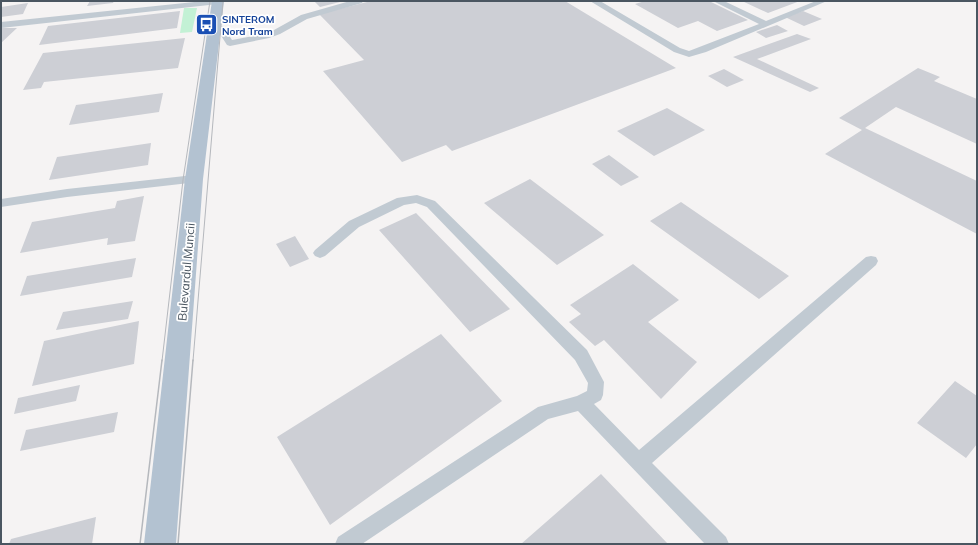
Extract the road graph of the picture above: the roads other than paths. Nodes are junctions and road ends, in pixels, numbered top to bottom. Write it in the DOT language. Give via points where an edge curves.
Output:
graph roads {
  1 [pos="218,1"];
  2 [pos="359,1"];
  3 [pos="594,1"];
  4 [pos="717,1"];
  5 [pos="823,1"];
  6 [pos="765,24"];
  7 [pos="1,25"];
  8 [pos="213,29"];
  9 [pos="194,179"];
  10 [pos="1,203"];
  11 [pos="320,253"];
  12 [pos="871,261"];
  13 [pos="581,403"];
  14 [pos="639,462"];
  15 [pos="160,544"];
  16 [pos="345,544"];
  17 [pos="719,544"];
  1 -- 7 [label="lane"];
  1 -- 8 [label="main road, Bulevardul Muncii"];
  2 -- 8 [label="lane" via="304,17 266,36 230,43 220,28"];
  3 -- 6 [label="lane" via="676,50 689,54"];
  4 -- 6 [label="lane"];
  5 -- 6 [label="lane"];
  8 -- 9 [label="main road, Bulevardul Muncii"];
  9 -- 10 [label="lane"];
  9 -- 15 [label="main road, Bulevardul Muncii"];
  11 -- 13 [label="lane" via="354,224 401,201 417,199 431,204 581,355 596,382 595,395"];
  12 -- 14 [label="lane"];
  13 -- 14 [label="lane"];
  13 -- 16 [label="lane" via="544,412"];
  14 -- 17 [label="lane"];
}
